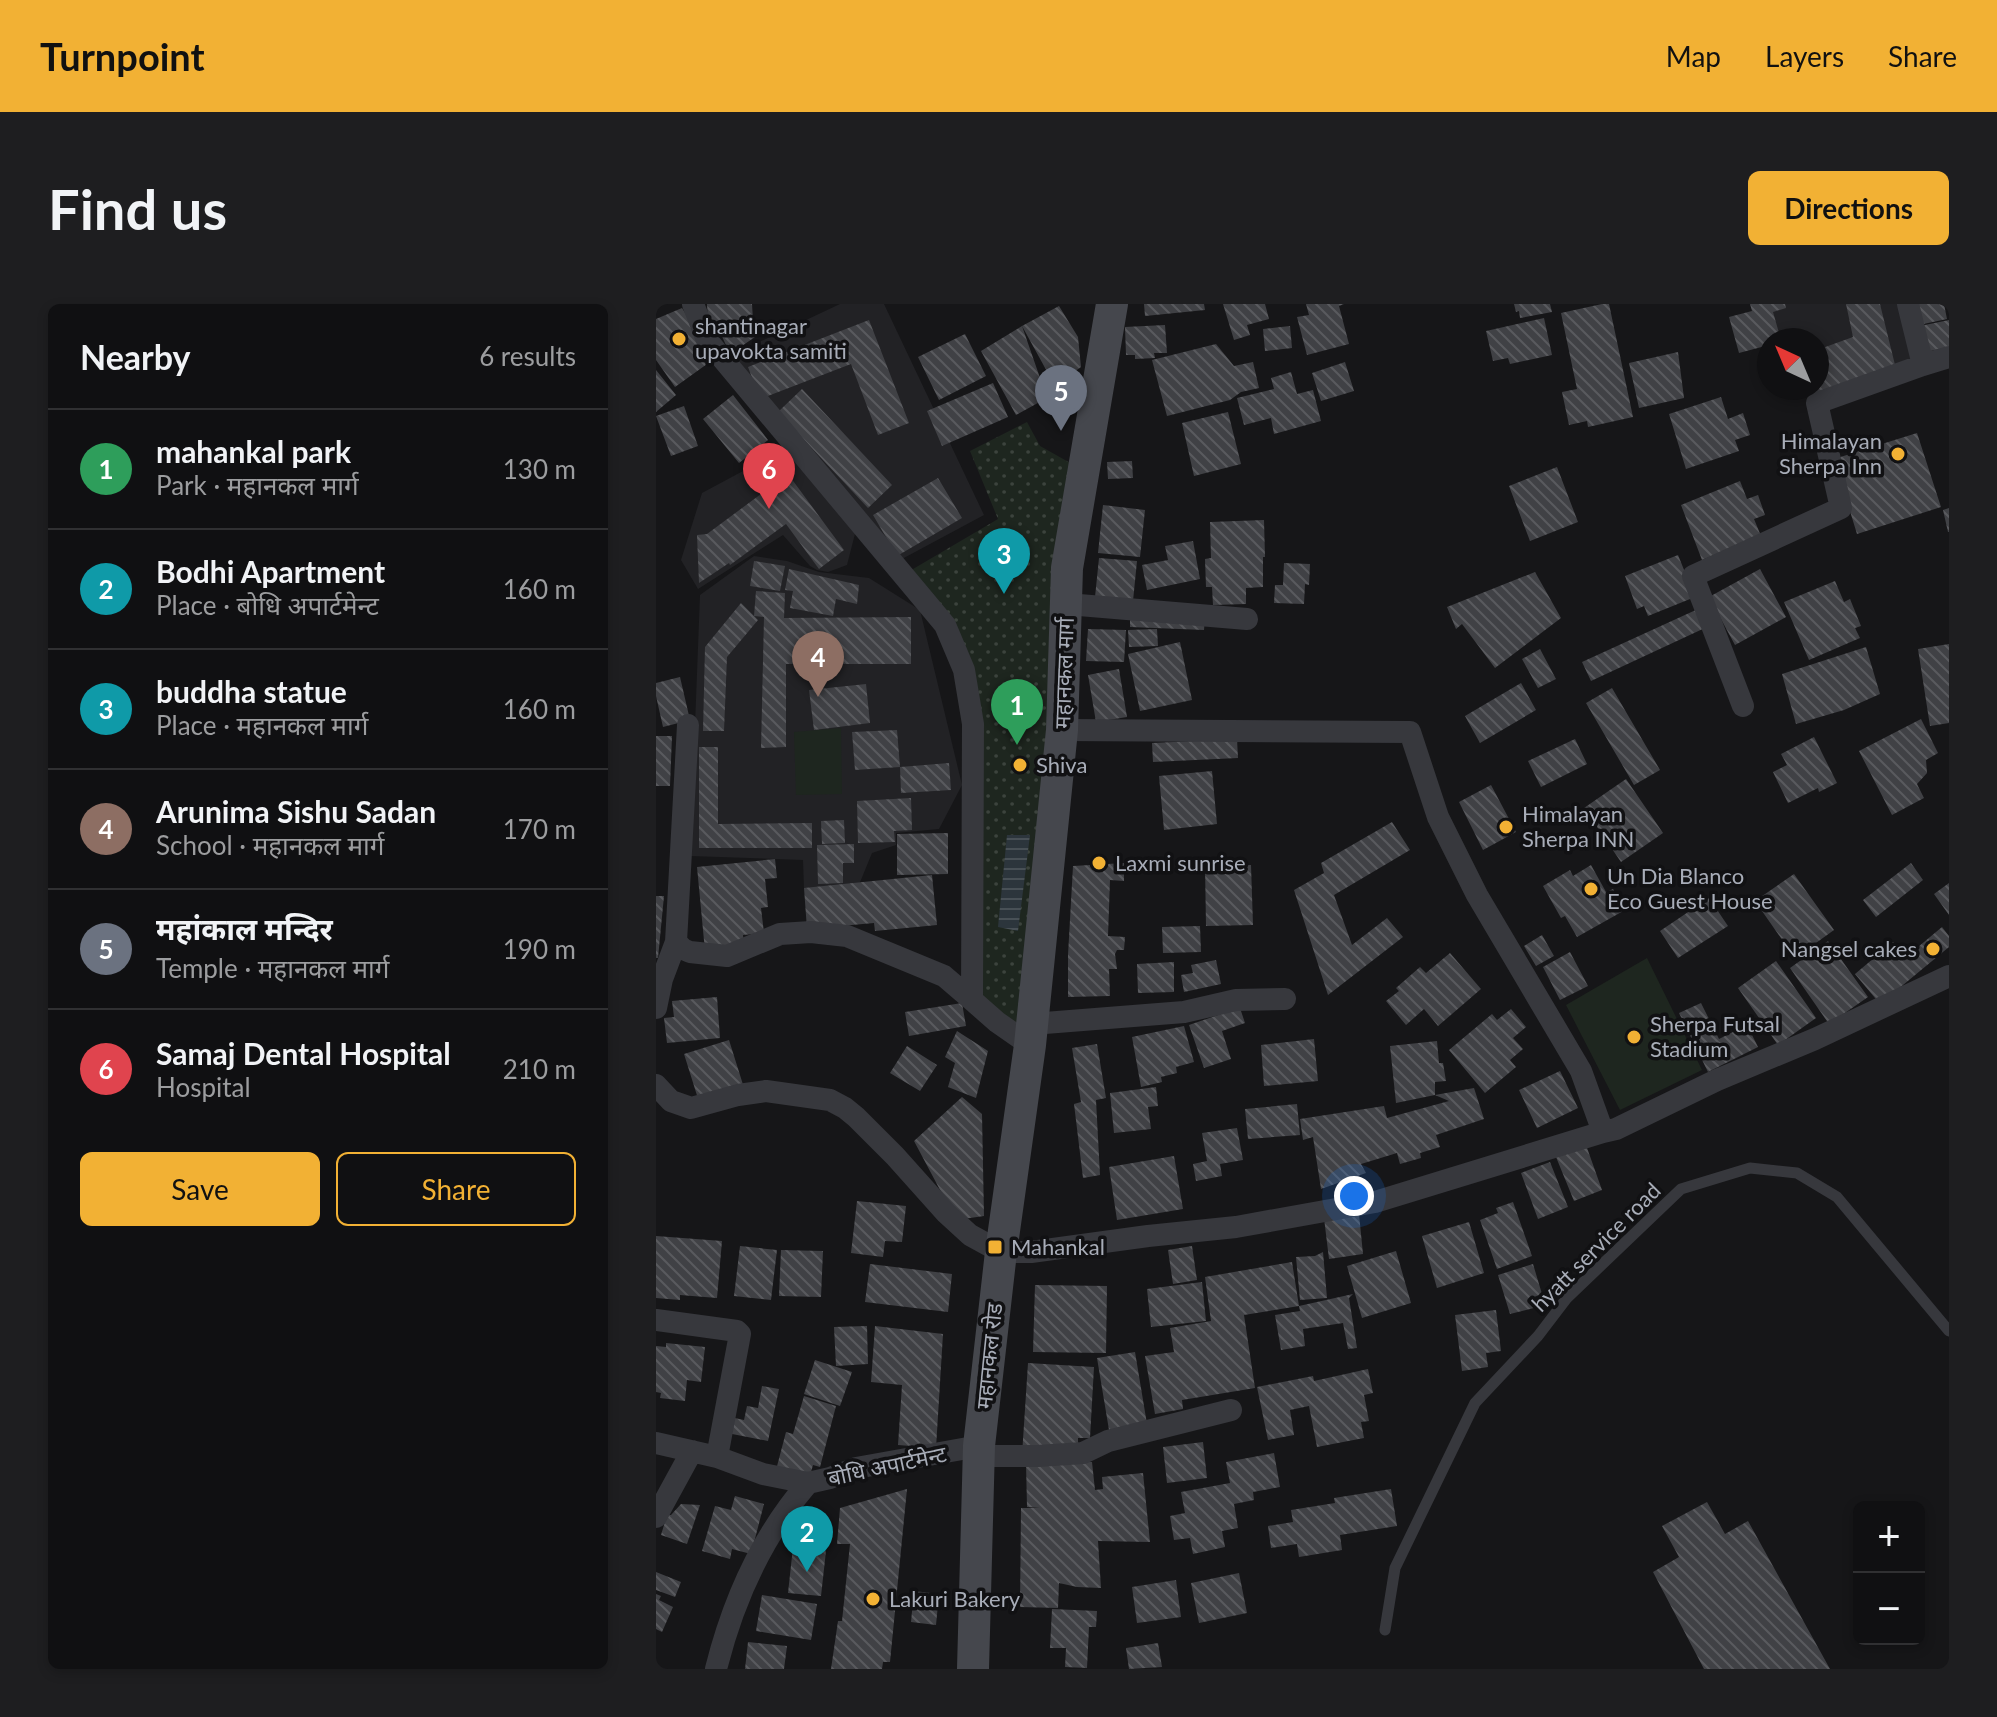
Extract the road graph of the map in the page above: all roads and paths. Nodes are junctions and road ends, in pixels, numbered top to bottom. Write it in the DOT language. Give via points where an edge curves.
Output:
graph roads {
  1 [pos="693,304"];
  2 [pos="1112,304"];
  3 [pos="1908,304"];
  4 [pos="1949,357"];
  5 [pos="1923,365"];
  6 [pos="1067,604"];
  7 [pos="1247,619"];
  8 [pos="1743,706"];
  9 [pos="688,725"];
  10 [pos="1062,730"];
  11 [pos="676,942"];
  12 [pos="1949,976"];
  13 [pos="1285,999"];
  14 [pos="972,1000"];
  15 [pos="656,1008"];
  16 [pos="1031,1035"];
  17 [pos="656,1085"];
  18 [pos="1603,1132"];
  19 [pos="1001,1252"];
  20 [pos="656,1320"];
  21 [pos="1949,1331"];
  22 [pos="1231,1410"];
  23 [pos="656,1443"];
  24 [pos="692,1451"];
  25 [pos="979,1451"];
  26 [pos="717,1457"];
  27 [pos="808,1483"];
  28 [pos="656,1517"];
  29 [pos="1385,1630"];
  30 [pos="716,1669"];
  31 [pos="973,1669"];
  1 -- 14 [label="street" via="707,340 945,625 964,670 973,724"];
  2 -- 6 [label="main road, महानकल मार्ग" via="1078,570"];
  3 -- 5 [label="street"];
  4 -- 5 [label="street"];
  5 -- 8 [label="street" via="1817,403 1841,508 1693,576"];
  6 -- 7 [label="street"];
  6 -- 10 [label="main road, महानकल मार्ग"];
  9 -- 11 [label="street"];
  10 -- 16 [label="main road, महानकल मार्ग"];
  10 -- 18 [label="street" via="1410,732 1438,817 1477,895 1581,1071"];
  11 -- 14 [label="street" via="690,952 727,956 780,934 847,936 944,976"];
  11 -- 15 [label="street"];
  12 -- 18 [label="street"];
  13 -- 16 [label="street" via="1236,1000"];
  14 -- 16 [label="street" via="997,1022"];
  16 -- 19 [label="main road, महानकल रोड"];
  17 -- 19 [label="street" via="671,1101 691,1108 766,1091 830,1100 856,1117 970,1235"];
  18 -- 19 [label="street" via="1375,1202 1236,1227"];
  19 -- 25 [label="main road, महानकल रोड"];
  20 -- 26 [label="street" via="740,1334"];
  21 -- 29 [label="lane, hyatt service road" via="1837,1197 1797,1173 1750,1168 1681,1189 1567,1298 1475,1403 1395,1568"];
  22 -- 25 [label="street, बोधि अपार्टमेन्ट" via="1108,1441 1083,1453"];
  23 -- 24 [label="street, बोधि अपार्टमेन्ट"];
  24 -- 26 [label="street, बोधि अपार्टमेन्ट"];
  24 -- 28 [label="street"];
  25 -- 27 [label="street, बोधि अपार्टमेन्ट" via="856,1468"];
  25 -- 31 [label="main road, महानकल रोड"];
  26 -- 27 [label="street, बोधि अपार्टमेन्ट"];
  27 -- 30 [label="street" via="759,1553"];
}
